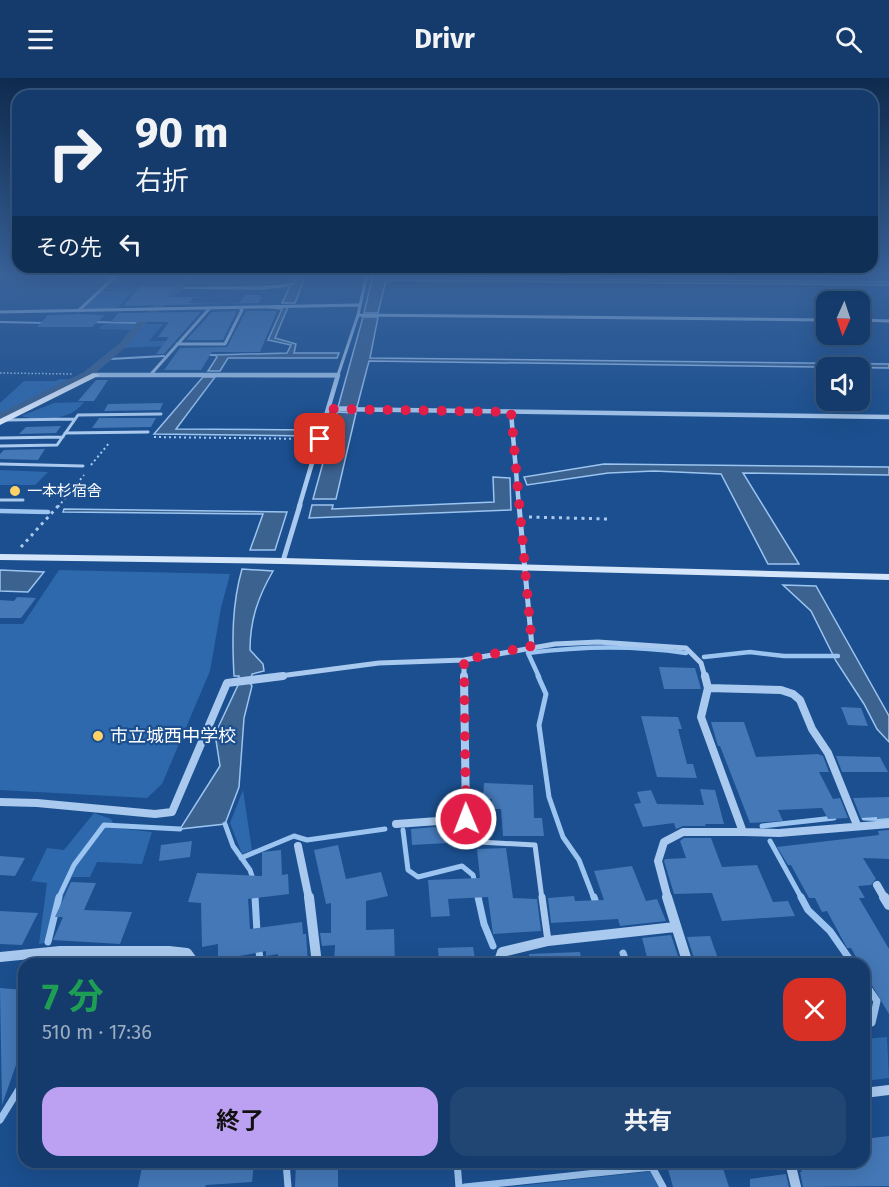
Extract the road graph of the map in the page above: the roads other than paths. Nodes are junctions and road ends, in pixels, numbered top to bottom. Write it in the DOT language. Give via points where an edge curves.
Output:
graph roads {
  1 [pos="194,326"];
  2 [pos="234,326"];
  3 [pos="354,326"];
  4 [pos="177,344"];
  5 [pos="152,373"];
  6 [pos="96,375"];
  7 [pos="338,375"];
  8 [pos="329,409"];
  9 [pos="511,412"];
  10 [pos="161,414"];
  11 [pos="889,417"];
  12 [pos="75,419"];
  13 [pos="2,421"];
  14 [pos="148,432"];
  15 [pos="64,435"];
  16 [pos="0,438"];
  17 [pos="0,446"];
  18 [pos="0,464"];
  19 [pos="83,466"];
  20 [pos="0,500"];
  21 [pos="23,500"];
  22 [pos="0,557"];
  23 [pos="284,561"];
  24 [pos="526,567"];
  25 [pos="889,578"];
  26 [pos="532,646"];
  27 [pos="464,660"];
  28 [pos="708,688"];
  29 [pos="0,802"];
  30 [pos="466,819"];
  31 [pos="396,824"];
  32 [pos="889,824"];
  33 [pos="856,825"];
  34 [pos="743,832"];
  35 [pos="298,846"];
  36 [pos="877,885"];
  37 [pos="889,905"];
  38 [pos="675,927"];
  39 [pos="548,941"];
  40 [pos="0,957"];
  41 [pos="191,958"];
  42 [pos="317,958"];
  43 [pos="499,958"];
  44 [pos="686,958"];
  45 [pos="889,1090"];
  46 [pos="870,1092"];
  47 [pos="791,1168"];
  48 [pos="796,1187"];
  1 -- 4 [label="street"];
  2 -- 4 [label="street" via="225,344"];
  3 -- 7 [label="street"];
  4 -- 5 [label="street"];
  5 -- 6 [label="street"];
  5 -- 7 [label="street"];
  6 -- 13 [label="street"];
  7 -- 8 [label="street"];
  8 -- 9 [label="street"];
  8 -- 23 [label="street"];
  9 -- 11 [label="street"];
  9 -- 24 [label="street"];
  10 -- 12 [label="lane" via="78,415"];
  12 -- 13 [label="lane"];
  12 -- 15 [label="lane"];
  14 -- 15 [label="lane"];
  15 -- 16 [label="lane"];
  15 -- 17 [label="lane" via="57,445"];
  18 -- 19 [label="lane"];
  20 -- 21 [label="lane"];
  22 -- 23 [label="street"];
  23 -- 24 [label="street"];
  24 -- 25 [label="street"];
  24 -- 26 [label="street"];
  26 -- 27 [label="street"];
  26 -- 28 [label="street" via="598,642 686,648 701,663"];
  27 -- 29 [label="street" via="379,663 226,683 172,812"];
  27 -- 30 [label="street"];
  28 -- 33 [label="street" via="781,690 800,700 828,753"];
  28 -- 34 [label="street" via="701,717"];
  30 -- 31 [label="street"];
  30 -- 39 [label="lane" via="478,842 535,845"];
  32 -- 33 [label="street"];
  33 -- 34 [label="street" via="760,834"];
  34 -- 38 [label="street" via="683,832 664,842 658,861"];
  35 -- 42 [label="street" via="314,916"];
  36 -- 37 [label="street"];
  38 -- 39 [label="street"];
  38 -- 44 [label="street"];
  39 -- 43 [label="street" via="502,952"];
  40 -- 41 [label="street" via="60,951 169,951 187,953"];
  45 -- 46 [label="street"];
  47 -- 48 [label="street"];
}
